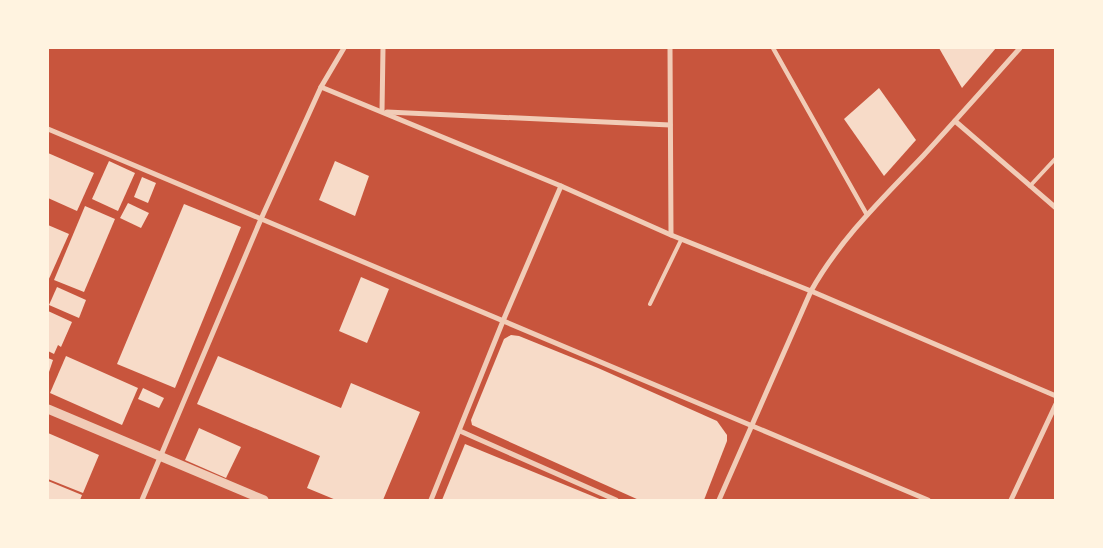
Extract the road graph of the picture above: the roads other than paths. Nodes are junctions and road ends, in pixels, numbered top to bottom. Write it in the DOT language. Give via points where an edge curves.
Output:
graph roads {
  1 [pos="344,48"];
  2 [pos="383,48"];
  3 [pos="670,48"];
  4 [pos="773,48"];
  5 [pos="1020,48"];
  6 [pos="321,87"];
  7 [pos="382,111"];
  8 [pos="955,121"];
  9 [pos="670,124"];
  10 [pos="48,129"];
  11 [pos="1056,158"];
  12 [pos="561,186"];
  13 [pos="1030,186"];
  14 [pos="1056,208"];
  15 [pos="867,215"];
  16 [pos="261,219"];
  17 [pos="671,235"];
  18 [pos="681,240"];
  19 [pos="811,290"];
  20 [pos="650,304"];
  21 [pos="503,321"];
  22 [pos="1056,396"];
  23 [pos="1056,404"];
  24 [pos="48,409"];
  25 [pos="750,426"];
  26 [pos="460,431"];
  27 [pos="161,457"];
  28 [pos="142,500"];
  29 [pos="264,500"];
  30 [pos="431,500"];
  31 [pos="616,500"];
  32 [pos="719,500"];
  33 [pos="928,500"];
  34 [pos="1011,500"];
  1 -- 6 [label="street"];
  2 -- 7 [label="street"];
  3 -- 9 [label="street"];
  4 -- 15 [label="street"];
  5 -- 8 [label="street"];
  6 -- 7 [label="street"];
  6 -- 16 [label="street"];
  7 -- 9 [label="street"];
  7 -- 12 [label="street"];
  8 -- 13 [label="street"];
  8 -- 15 [label="street"];
  9 -- 17 [label="street"];
  10 -- 16 [label="street"];
  11 -- 13 [label="lane"];
  12 -- 17 [label="street"];
  12 -- 21 [label="street"];
  13 -- 14 [label="street"];
  15 -- 19 [label="street" via="827,262"];
  16 -- 21 [label="street"];
  16 -- 27 [label="street"];
  17 -- 18 [label="street"];
  18 -- 19 [label="street"];
  18 -- 20 [label="lane"];
  19 -- 22 [label="street"];
  19 -- 25 [label="street"];
  21 -- 25 [label="street"];
  21 -- 26 [label="street"];
  23 -- 34 [label="street"];
  24 -- 27 [label="street"];
  25 -- 32 [label="street"];
  25 -- 33 [label="street"];
  26 -- 30 [label="street"];
  26 -- 31 [label="street"];
  27 -- 28 [label="street"];
  27 -- 29 [label="street"];
}
